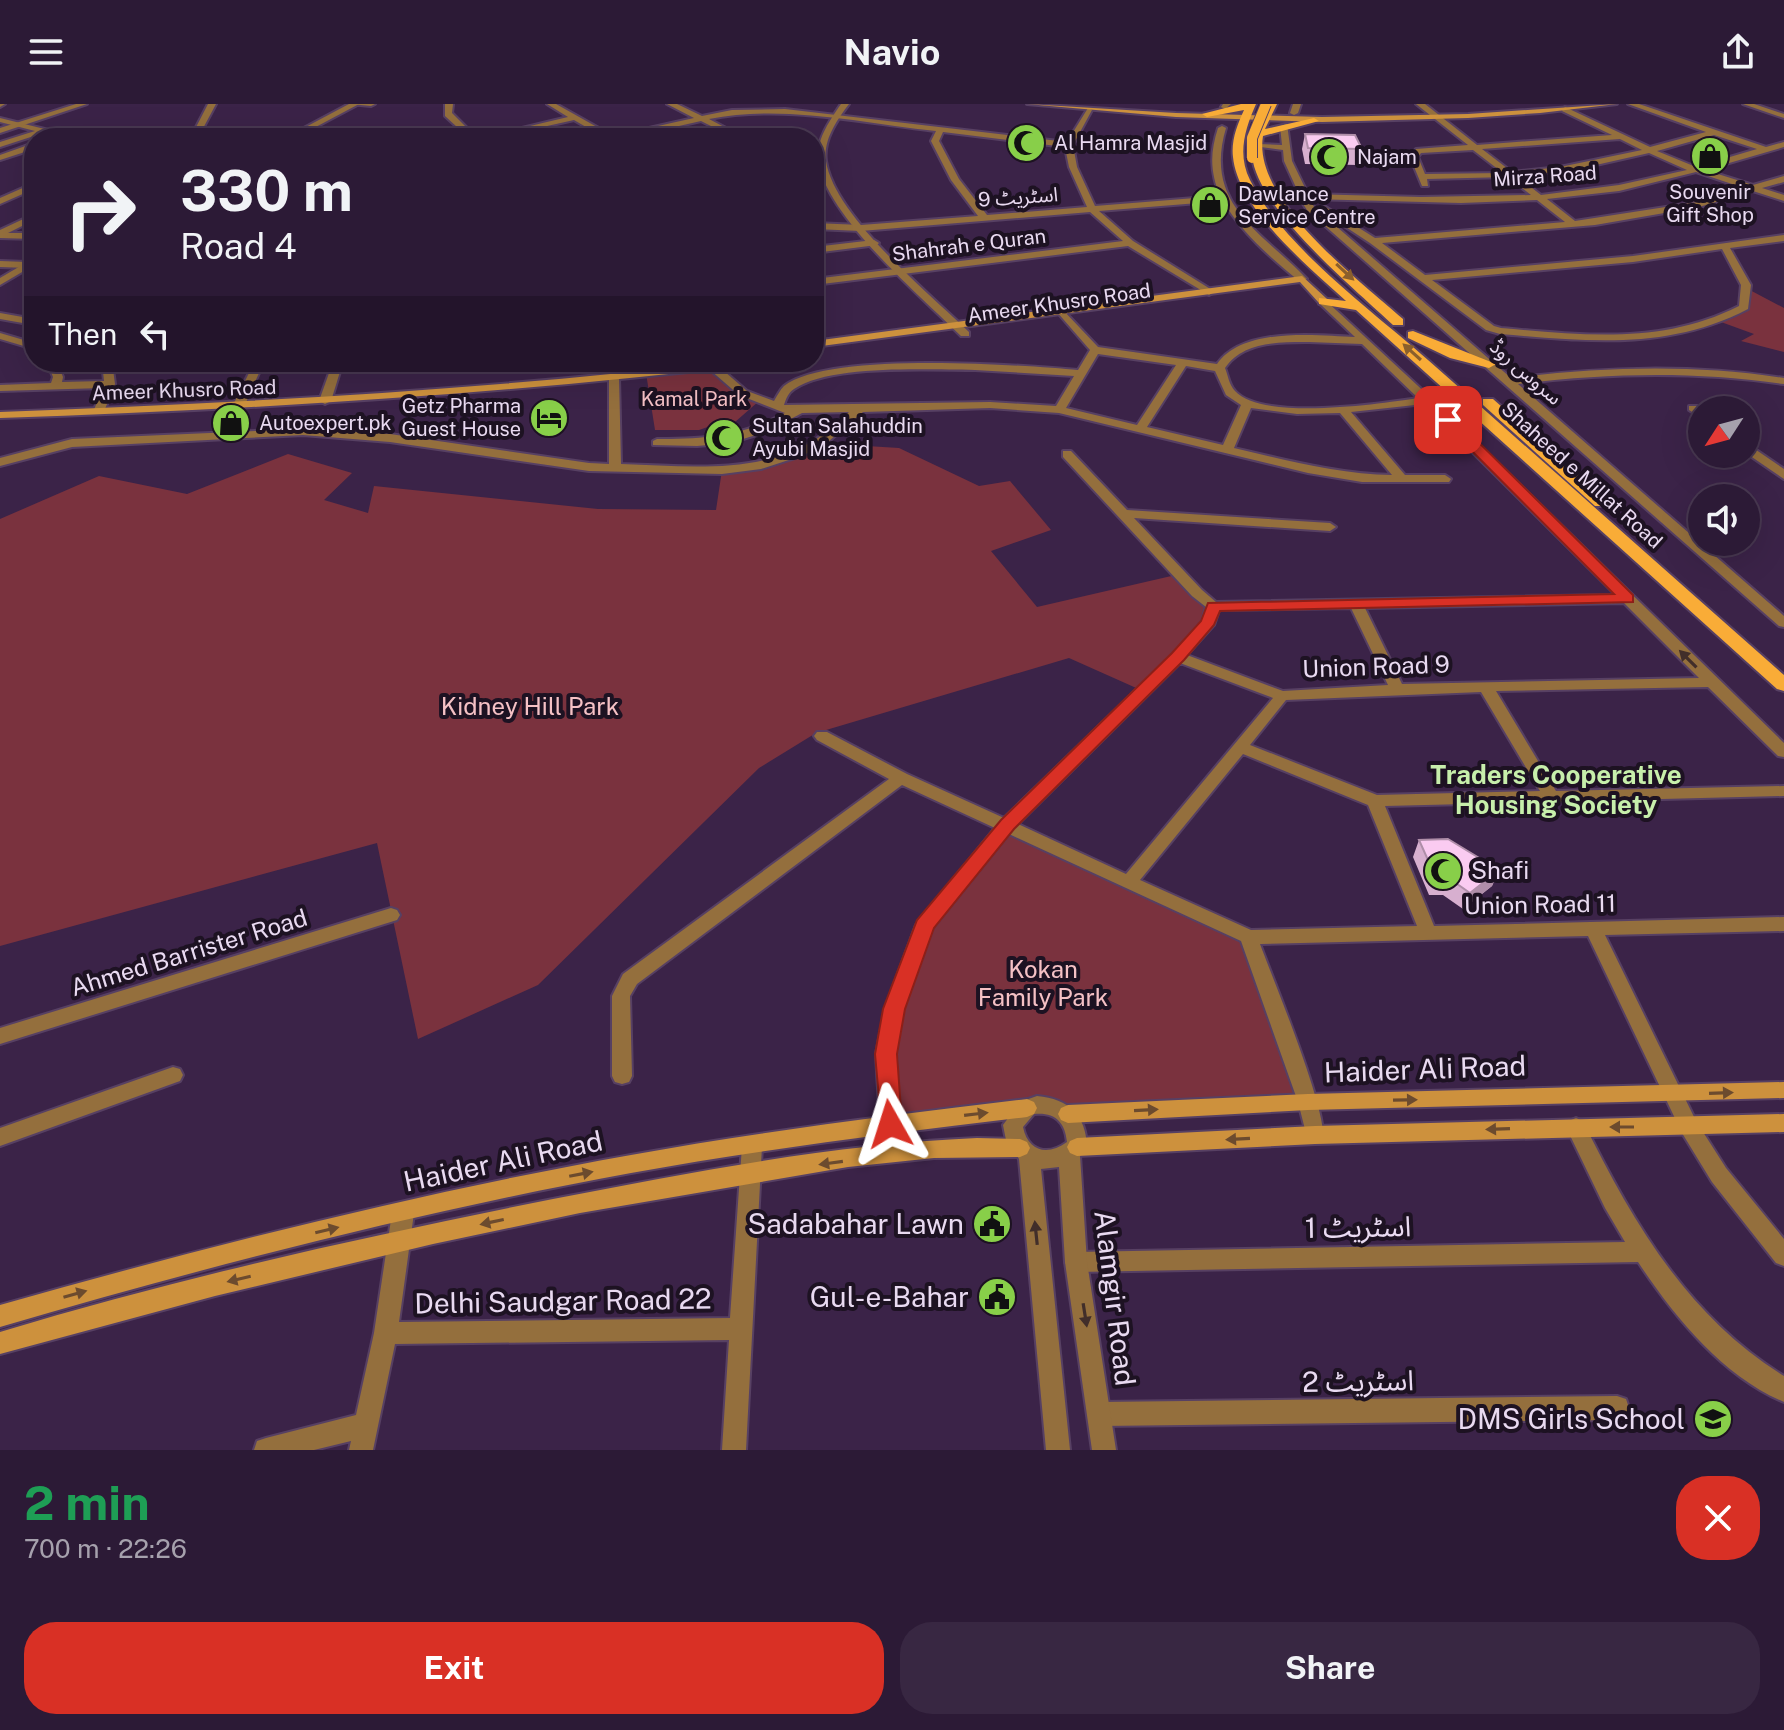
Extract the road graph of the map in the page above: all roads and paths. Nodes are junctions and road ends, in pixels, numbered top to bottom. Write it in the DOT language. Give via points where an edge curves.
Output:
graph roads {
  1 [pos="68,104"];
  2 [pos="83,104"];
  3 [pos="212,104"];
  4 [pos="338,104"];
  5 [pos="355,104"];
  6 [pos="371,104"];
  7 [pos="449,104"];
  8 [pos="551,104"];
  9 [pos="671,104"];
  10 [pos="738,104"];
  11 [pos="845,104"];
  12 [pos="1031,104"];
  13 [pos="1073,104"];
  14 [pos="1420,104"];
  15 [pos="1613,104"];
  16 [pos="1632,104"];
  17 [pos="1747,104"];
  18 [pos="1567,107"];
  19 [pos="1088,110"];
  20 [pos="732,112"];
  21 [pos="1302,113"];
  22 [pos="1433,115"];
  23 [pos="836,116"];
  24 [pos="1204,116"];
  25 [pos="1784,116"];
  26 [pos="573,118"];
  27 [pos="1246,118"];
  28 [pos="701,119"];
  29 [pos="0,120"];
  30 [pos="15,124"];
  31 [pos="1262,125"];
  32 [pos="1284,126"];
  33 [pos="28,128"];
  34 [pos="200,128"];
  35 [pos="292,128"];
  36 [pos="311,128"];
  37 [pos="463,128"];
  38 [pos="528,128"];
  39 [pos="593,128"];
  40 [pos="659,128"];
  41 [pos="720,128"];
  42 [pos="1222,128"];
  43 [pos="0,129"];
  44 [pos="940,131"];
  45 [pos="1715,132"];
  46 [pos="1618,137"];
  47 [pos="24,138"];
  48 [pos="1216,142"];
  49 [pos="1533,142"];
  50 [pos="824,144"];
  51 [pos="1784,144"];
  52 [pos="0,145"];
  53 [pos="1069,145"];
  54 [pos="1473,146"];
  55 [pos="1285,148"];
  56 [pos="1764,149"];
  57 [pos="24,150"];
  58 [pos="1547,150"];
  59 [pos="1649,151"];
  60 [pos="13,154"];
  61 [pos="24,155"];
  62 [pos="0,158"];
  63 [pos="1561,158"];
  64 [pos="1574,166"];
  65 [pos="1697,170"];
  66 [pos="824,174"];
  67 [pos="1510,175"];
  68 [pos="1421,177"];
  69 [pos="1784,179"];
  70 [pos="824,180"];
  71 [pos="828,182"];
  72 [pos="1753,188"];
  73 [pos="24,190"];
  74 [pos="1302,196"];
  75 [pos="1224,198"];
  76 [pos="1539,198"];
  77 [pos="1784,198"];
  78 [pos="1434,199"];
  79 [pos="0,201"];
  80 [pos="1092,209"];
  81 [pos="984,217"];
  82 [pos="24,222"];
  83 [pos="1573,224"];
  84 [pos="824,226"];
  85 [pos="861,228"];
  86 [pos="0,234"];
  87 [pos="24,235"];
  88 [pos="1784,238"];
  89 [pos="1373,241"];
  90 [pos="874,243"];
  91 [pos="1130,243"];
  92 [pos="1725,247"];
  93 [pos="824,249"];
  94 [pos="1313,261"];
  95 [pos="0,264"];
  96 [pos="24,265"];
  97 [pos="24,269"];
  98 [pos="24,272"];
  99 [pos="900,272"];
  100 [pos="1423,278"];
  101 [pos="824,281"];
  102 [pos="0,282"];
  103 [pos="1306,283"];
  104 [pos="1344,290"];
  105 [pos="0,291"];
  106 [pos="1209,292"];
  107 [pos="1323,301"];
  108 [pos="1362,307"];
  109 [pos="1066,316"];
  110 [pos="1,317"];
  111 [pos="24,320"];
  112 [pos="961,330"];
  113 [pos="1413,335"];
  114 [pos="0,336"];
  115 [pos="1366,341"];
  116 [pos="24,343"];
  117 [pos="824,343"];
  118 [pos="1095,350"];
  119 [pos="824,352"];
  120 [pos="1184,361"];
  121 [pos="1492,367"];
  122 [pos="1220,368"];
  123 [pos="56,372"];
  124 [pos="108,372"];
  125 [pos="254,372"];
  126 [pos="335,372"];
  127 [pos="578,372"];
  128 [pos="664,372"];
  129 [pos="719,372"];
  130 [pos="1081,373"];
  131 [pos="1463,376"];
  132 [pos="614,377"];
  133 [pos="1784,381"];
  134 [pos="1509,382"];
  135 [pos="110,384"];
  136 [pos="56,385"];
  137 [pos="0,388"];
  138 [pos="327,398"];
  139 [pos="1427,400"];
  140 [pos="241,403"];
  141 [pos="1247,403"];
  142 [pos="0,406"];
  143 [pos="102,408"];
  144 [pos="777,408"];
  145 [pos="858,410"];
  146 [pos="1059,410"];
  147 [pos="798,411"];
  148 [pos="1344,411"];
  149 [pos="0,415"];
  150 [pos="1140,430"];
  151 [pos="657,443"];
  152 [pos="1227,451"];
  153 [pos="1067,454"];
  154 [pos="1760,457"];
  155 [pos="0,462"];
  156 [pos="615,468"];
  157 [pos="1784,475"];
  158 [pos="1401,478"];
  159 [pos="1445,479"];
  160 [pos="1126,514"];
  161 [pos="1330,527"];
  162 [pos="1627,599"];
  163 [pos="1355,602"];
  164 [pos="1213,606"];
  165 [pos="1784,623"];
  166 [pos="1178,657"];
  167 [pos="1784,669"];
  168 [pos="1712,682"];
  169 [pos="1784,685"];
  170 [pos="1486,687"];
  171 [pos="1397,689"];
  172 [pos="1282,696"];
  173 [pos="822,736"];
  174 [pos="1240,747"];
  175 [pos="1784,752"];
  176 [pos="901,778"];
  177 [pos="1784,791"];
  178 [pos="1550,795"];
  179 [pos="1375,801"];
  180 [pos="1007,825"];
  181 [pos="1129,882"];
  182 [pos="391,915"];
  183 [pos="1784,924"];
  184 [pos="1593,928"];
  185 [pos="1428,932"];
  186 [pos="1249,937"];
  187 [pos="0,1036"];
  188 [pos="173,1075"];
  189 [pos="622,1076"];
  190 [pos="1784,1090"];
  191 [pos="1676,1095"];
  192 [pos="1308,1102"];
  193 [pos="1027,1108"];
  194 [pos="1068,1114"];
  195 [pos="1784,1123"];
  196 [pos="890,1124"];
  197 [pos="1576,1127"];
  198 [pos="1689,1127"];
  199 [pos="1315,1135"];
  200 [pos="0,1137"];
  201 [pos="752,1146"];
  202 [pos="1073,1150"];
  203 [pos="1025,1152"];
  204 [pos="749,1174"];
  205 [pos="403,1213"];
  206 [pos="400,1241"];
  207 [pos="1641,1252"];
  208 [pos="1784,1256"];
  209 [pos="1076,1262"];
  210 [pos="0,1316"];
  211 [pos="741,1329"];
  212 [pos="386,1333"];
  213 [pos="0,1343"];
  214 [pos="1784,1390"];
  215 [pos="1617,1408"];
  216 [pos="1100,1414"];
  217 [pos="368,1424"];
  218 [pos="266,1450"];
  219 [pos="361,1450"];
  220 [pos="734,1450"];
  221 [pos="1058,1450"];
  222 [pos="1104,1450"];
  1 -- 30 [label="street"];
  2 -- 30 [label="street"];
  3 -- 34 [label="street"];
  4 -- 35 [label="street"];
  5 -- 6 [label="street"];
  5 -- 36 [label="street"];
  7 -- 37 [label="street" via="448,114"];
  8 -- 26 [label="street"];
  9 -- 28 [label="street"];
  10 -- 20 [label="street"];
  11 -- 23 [label="street"];
  12 -- 19 [label="main road"];
  13 -- 24 [label="main road"];
  14 -- 22 [label="street"];
  15 -- 18 [label="main road"];
  16 -- 45 [label="street"];
  17 -- 25 [label="street"];
  18 -- 22 [label="main road"];
  18 -- 46 [label="street"];
  19 -- 24 [label="main road"];
  19 -- 53 [label="street"];
  20 -- 23 [label="street"];
  20 -- 28 [label="street"];
  21 -- 22 [label="main road"];
  21 -- 31 [label="main road"];
  21 -- 31 [label="main road"];
  21 -- 32 [label="main road"];
  22 -- 54 [label="street"];
  23 -- 44 [label="street"];
  23 -- 50 [label="street"];
  24 -- 27 [label="main road" via="1233,111"];
  24 -- 27 [label="main road" via="1228,126"];
  26 -- 38 [label="street"];
  26 -- 39 [label="street"];
  27 -- 31 [label="main road"];
  27 -- 31 [label="main road"];
  27 -- 31 [label="main road" via="1242,139"];
  27 -- 48 [label="street"];
  27 -- 94 [label="main road, Shaheed e Millat Road" via="1239,165 1257,202"];
  28 -- 40 [label="street"];
  28 -- 41 [label="street"];
  29 -- 30 [label="street"];
  30 -- 33 [label="street"];
  30 -- 43 [label="street"];
  31 -- 32 [label="main road"];
  31 -- 55 [label="street"];
  31 -- 94 [label="main road" via="1253,187"];
  31 -- 113 [label="main road, Shaheed e Millat Road, one-way" via="1257,161 1265,181 1315,243"];
  32 -- 55 [label="street, سروس روڈ"];
  42 -- 48 [label="street"];
  44 -- 53 [label="street"];
  44 -- 81 [label="street" via="935,141 940,156"];
  45 -- 56 [label="street"];
  45 -- 59 [label="street"];
  46 -- 49 [label="street"];
  46 -- 59 [label="street"];
  47 -- 52 [label="street"];
  48 -- 75 [label="street" via="1215,172"];
  49 -- 54 [label="street"];
  49 -- 58 [label="street"];
  51 -- 56 [label="street, Mirza Road"];
  53 -- 80 [label="street"];
  54 -- 67 [label="street"];
  54 -- 68 [label="street" via="1419,151 1414,157"];
  55 -- 74 [label="street, سروس روڈ"];
  56 -- 65 [label="street, Mirza Road"];
  57 -- 60 [label="street"];
  59 -- 64 [label="street"];
  59 -- 65 [label="street"];
  60 -- 61 [label="street"];
  60 -- 62 [label="street"];
  63 -- 64 [label="street"];
  64 -- 67 [label="street"];
  65 -- 72 [label="street"];
  65 -- 76 [label="street, Mirza Road"];
  66 -- 71 [label="street"];
  67 -- 68 [label="street"];
  67 -- 76 [label="street"];
  68 -- 78 [label="street"];
  69 -- 72 [label="street"];
  70 -- 71 [label="street"];
  71 -- 85 [label="street"];
  72 -- 77 [label="street"];
  72 -- 83 [label="street" via="1660,212"];
  73 -- 79 [label="street"];
  74 -- 78 [label="street, Mirza Road"];
  74 -- 89 [label="street"];
  74 -- 121 [label="street, سروس روڈ" via="1347,243"];
  75 -- 80 [label="street, اسٹریٹ 9"];
  75 -- 103 [label="street"];
  76 -- 78 [label="street, Mirza Road"];
  76 -- 83 [label="street"];
  80 -- 81 [label="street, اسٹریٹ 9"];
  80 -- 91 [label="street"];
  81 -- 85 [label="street, اسٹریٹ 9"];
  82 -- 86 [label="street"];
  83 -- 89 [label="street"];
  84 -- 85 [label="street, اسٹریٹ 9"];
  85 -- 90 [label="street"];
  86 -- 87 [label="street"];
  88 -- 92 [label="street"];
  89 -- 100 [label="street"];
  90 -- 93 [label="street"];
  90 -- 99 [label="street"];
  91 -- 99 [label="street, Shahrah e Quran"];
  91 -- 106 [label="street"];
  92 -- 100 [label="street"];
  92 -- 100 [label="street" via="1746,285 1744,307 1721,322 1653,335 1575,337 1500,331"];
  94 -- 104 [label="main road, Shaheed e Millat Road"];
  95 -- 96 [label="street"];
  97 -- 102 [label="street"];
  98 -- 105 [label="street"];
  99 -- 101 [label="street, Shahrah e Quran"];
  99 -- 112 [label="street"];
  103 -- 106 [label="main road, Ameer Khusro Road"];
  103 -- 107 [label="main road"];
  103 -- 109 [label="main road, Ameer Khusro Road"];
  104 -- 107 [label="main road"];
  104 -- 108 [label="main road, Shaheed e Millat Road"];
  106 -- 109 [label="main road, Ameer Khusro Road"];
  107 -- 108 [label="main road"];
  107 -- 115 [label="street"];
  169 -- 108 [label="main road, Shaheed e Millat Road, one-way"];
  109 -- 112 [label="main road, Ameer Khusro Road"];
  109 -- 118 [label="street"];
  110 -- 111 [label="street"];
  112 -- 117 [label="main road, Ameer Khusro Road"];
  112 -- 119 [label="main road, Ameer Khusro Road"];
  113 -- 121 [label="main road"];
  113 -- 131 [label="main road, Shaheed e Millat Road"];
  114 -- 116 [label="street"];
  115 -- 122 [label="street" via="1321,338 1252,345 1227,355"];
  115 -- 139 [label="street"];
  118 -- 120 [label="street"];
  118 -- 130 [label="street"];
  120 -- 122 [label="street"];
  120 -- 150 [label="street"];
  121 -- 131 [label="main road"];
  121 -- 134 [label="street, سروس روڈ"];
  122 -- 141 [label="street" via="1231,394"];
  123 -- 136 [label="street"];
  124 -- 135 [label="street"];
  125 -- 140 [label="street"];
  126 -- 138 [label="street"];
  127 -- 138 [label="main road, Ameer Khusro Road"];
  128 -- 132 [label="main road, Ameer Khusro Road"];
  129 -- 144 [label="street" via="743,393"];
  130 -- 144 [label="street" via="945,366 864,370 790,386"];
  130 -- 146 [label="street"];
  131 -- 167 [label="main road, Shaheed e Millat Road"];
  132 -- 138 [label="main road, Ameer Khusro Road" via="519,388"];
  132 -- 156 [label="street"];
  133 -- 134 [label="street" via="1676,369 1604,370"];
  134 -- 165 [label="street, سروس روڈ"];
  135 -- 136 [label="street"];
  135 -- 143 [label="street"];
  136 -- 137 [label="street"];
  138 -- 140 [label="main road, Ameer Khusro Road"];
  139 -- 148 [label="street"];
  139 -- 162 [label="street"];
  140 -- 143 [label="main road, Ameer Khusro Road"];
  141 -- 148 [label="street"];
  141 -- 152 [label="street"];
  142 -- 143 [label="main road, Ameer Khusro Road"];
  143 -- 149 [label="main road, Ameer Khusro Road"];
  144 -- 147 [label="street"];
  145 -- 146 [label="street" via="990,405"];
  145 -- 147 [label="street"];
  145 -- 156 [label="street" via="825,439 761,465 690,472"];
  146 -- 150 [label="street"];
  147 -- 151 [label="street" via="731,441"];
  148 -- 158 [label="street"];
  150 -- 152 [label="street"];
  152 -- 158 [label="street" via="1362,478"];
  153 -- 160 [label="street"];
  154 -- 157 [label="street"];
  155 -- 156 [label="street" via="72,443 303,432 390,438"];
  158 -- 159 [label="street"];
  160 -- 161 [label="street"];
  160 -- 164 [label="street"];
  162 -- 163 [label="street"];
  168 -- 162 [label="street, one-way"];
  163 -- 164 [label="street"];
  163 -- 171 [label="street"];
  164 -- 166 [label="street" via="1209,622"];
  166 -- 172 [label="street"];
  166 -- 180 [label="street"];
  168 -- 170 [label="street, Union Road 9"];
  168 -- 175 [label="street"];
  170 -- 171 [label="street, Union Road 9"];
  170 -- 178 [label="street"];
  171 -- 172 [label="street, Union Road 9"];
  172 -- 174 [label="street, Union Road 9"];
  173 -- 176 [label="street"];
  174 -- 179 [label="street"];
  174 -- 181 [label="street, Union Road 9"];
  176 -- 180 [label="street"];
  176 -- 189 [label="street" via="630,979 621,996"];
  177 -- 178 [label="street"];
  178 -- 179 [label="street"];
  179 -- 185 [label="street"];
  180 -- 181 [label="street"];
  180 -- 196 [label="street" via="925,925 888,1039"];
  181 -- 186 [label="street"];
  182 -- 187 [label="street, Ahmed Barrister Road"];
  183 -- 184 [label="street, Union Road 11"];
  184 -- 185 [label="street, Union Road 11"];
  184 -- 191 [label="street"];
  185 -- 186 [label="street, Union Road 11"];
  186 -- 192 [label="street"];
  188 -- 200 [label="street"];
  191 -- 190 [label="main road, Haider Ali Road, one-way"];
  192 -- 191 [label="main road, Haider Ali Road, one-way"];
  191 -- 198 [label="street"];
  194 -- 192 [label="main road, Haider Ali Road, one-way"];
  192 -- 199 [label="street"];
  193 -- 194 [label="street" via="1048,1105"];
  196 -- 193 [label="main road, Haider Ali Road, one-way"];
  193 -- 203 [label="street" via="1013,1125 1014,1139"];
  194 -- 202 [label="street" via="1078,1131"];
  195 -- 198 [label="main road"];
  196 -- 201 [label="main road, Haider Ali Road"];
  198 -- 197 [label="main road, one-way"];
  197 -- 199 [label="main road, one-way"];
  197 -- 207 [label="street" via="1602,1186"];
  198 -- 208 [label="street" via="1719,1175"];
  199 -- 202 [label="main road, one-way"];
  201 -- 204 [label="street"];
  205 -- 201 [label="main road, Haider Ali Road, one-way" via="578,1174"];
  202 -- 203 [label="street" via="1051,1160"];
  202 -- 209 [label="street, Alamgir Road"];
  203 -- 204 [label="main road, one-way" via="978,1146"];
  221 -- 203 [label="street, one-way"];
  204 -- 206 [label="main road, one-way"];
  204 -- 211 [label="street"];
  205 -- 206 [label="street"];
  210 -- 205 [label="main road, Haider Ali Road, one-way" via="162,1268"];
  206 -- 212 [label="street"];
  206 -- 213 [label="main road, one-way" via="92,1314"];
  207 -- 209 [label="street, اسٹریٹ 1"];
  207 -- 214 [label="street" via="1709,1331"];
  209 -- 216 [label="street, Alamgir Road, one-way"];
  211 -- 212 [label="street, Delhi Saudgar Road 22"];
  211 -- 220 [label="street"];
  212 -- 217 [label="street"];
  215 -- 216 [label="street, اسٹریٹ 2"];
  216 -- 222 [label="street, Alamgir Road"];
  217 -- 218 [label="street"];
  217 -- 219 [label="street"];
}
